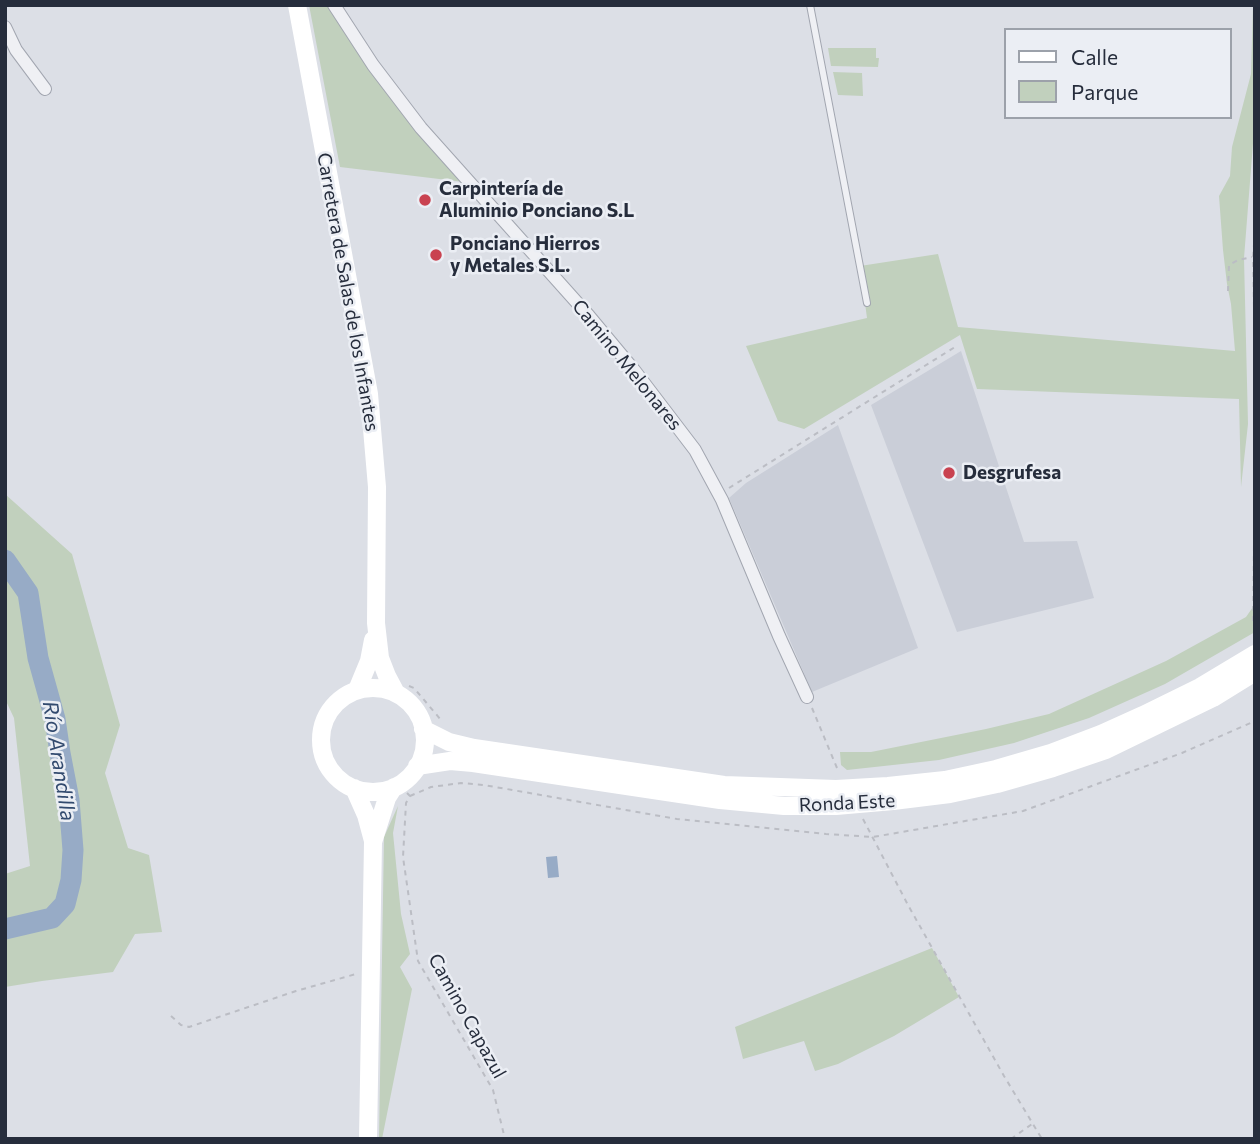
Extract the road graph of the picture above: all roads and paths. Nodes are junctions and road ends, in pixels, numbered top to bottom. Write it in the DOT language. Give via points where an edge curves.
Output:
graph roads {
  1 [pos="297,5"];
  2 [pos="334,5"];
  3 [pos="810,5"];
  4 [pos="5,27"];
  5 [pos="44,89"];
  6 [pos="1255,232"];
  7 [pos="1253,257"];
  8 [pos="1228,291"];
  9 [pos="867,303"];
  10 [pos="954,347"];
  11 [pos="1255,360"];
  12 [pos="1255,468"];
  13 [pos="719,494"];
  14 [pos="1253,621"];
  15 [pos="376,623"];
  16 [pos="1255,654"];
  17 [pos="1255,672"];
  18 [pos="357,690"];
  19 [pos="394,690"];
  20 [pos="807,697"];
  21 [pos="442,721"];
  22 [pos="423,729"];
  23 [pos="417,766"];
  24 [pos="837,768"];
  25 [pos="397,785"];
  26 [pos="354,788"];
  27 [pos="862,817"];
  28 [pos="373,842"];
  29 [pos="371,970"];
  30 [pos="171,1016"];
  31 [pos="1033,1124"];
  32 [pos="368,1139"];
  33 [pos="505,1139"];
  34 [pos="1011,1139"];
  35 [pos="1042,1139"];
  1 -- 15 [label="main road, Carretera de Salas de los Infantes" via="372,415 377,488"];
  2 -- 13 [label="street, Camino Melonares" via="421,128 634,370 695,450"];
  3 -- 9 [label="lane"];
  4 -- 5 [label="street"];
  6 -- 7 [label="path"];
  7 -- 8 [label="path" via="1229,265"];
  7 -- 11 [label="path"];
  10 -- 13 [label="path"];
  12 -- 14 [label="path"];
  13 -- 20 [label="street, Camino Melonares"];
  15 -- 18 [label="main road, Carretera de Salas de los Infantes" via="369,661"];
  15 -- 19 [label="main road, Carretera de Salas de los Infantes" via="380,658"];
  16 -- 22 [label="main road, Ronda Este" via="1143,715 1051,753 945,780 888,786 724,785 474,748"];
  17 -- 23 [label="main road, Ronda Este" via="1213,698 1106,750 997,784 892,801 784,806 473,763"];
  18 -- 19 [label="main road"];
  18 -- 26 [label="main road" via="334,705 321,731 324,759 341,781"];
  19 -- 21 [label="path" via="408,685 414,688"];
  19 -- 22 [label="main road" via="418,714"];
  20 -- 24 [label="path"];
  22 -- 23 [label="main road" via="424,748"];
  23 -- 25 [label="main road"];
  25 -- 26 [label="main road" via="380,791"];
  25 -- 28 [label="main road"];
  25 -- 33 [label="path, Camino Capazul" via="410,796 403,857 418,961 494,1090"];
  26 -- 28 [label="main road"];
  27 -- 31 [label="path"];
  28 -- 29 [label="main road"];
  29 -- 30 [label="path" via="189,1027"];
  29 -- 32 [label="main road"];
  31 -- 34 [label="path"];
  31 -- 35 [label="path"];
}
